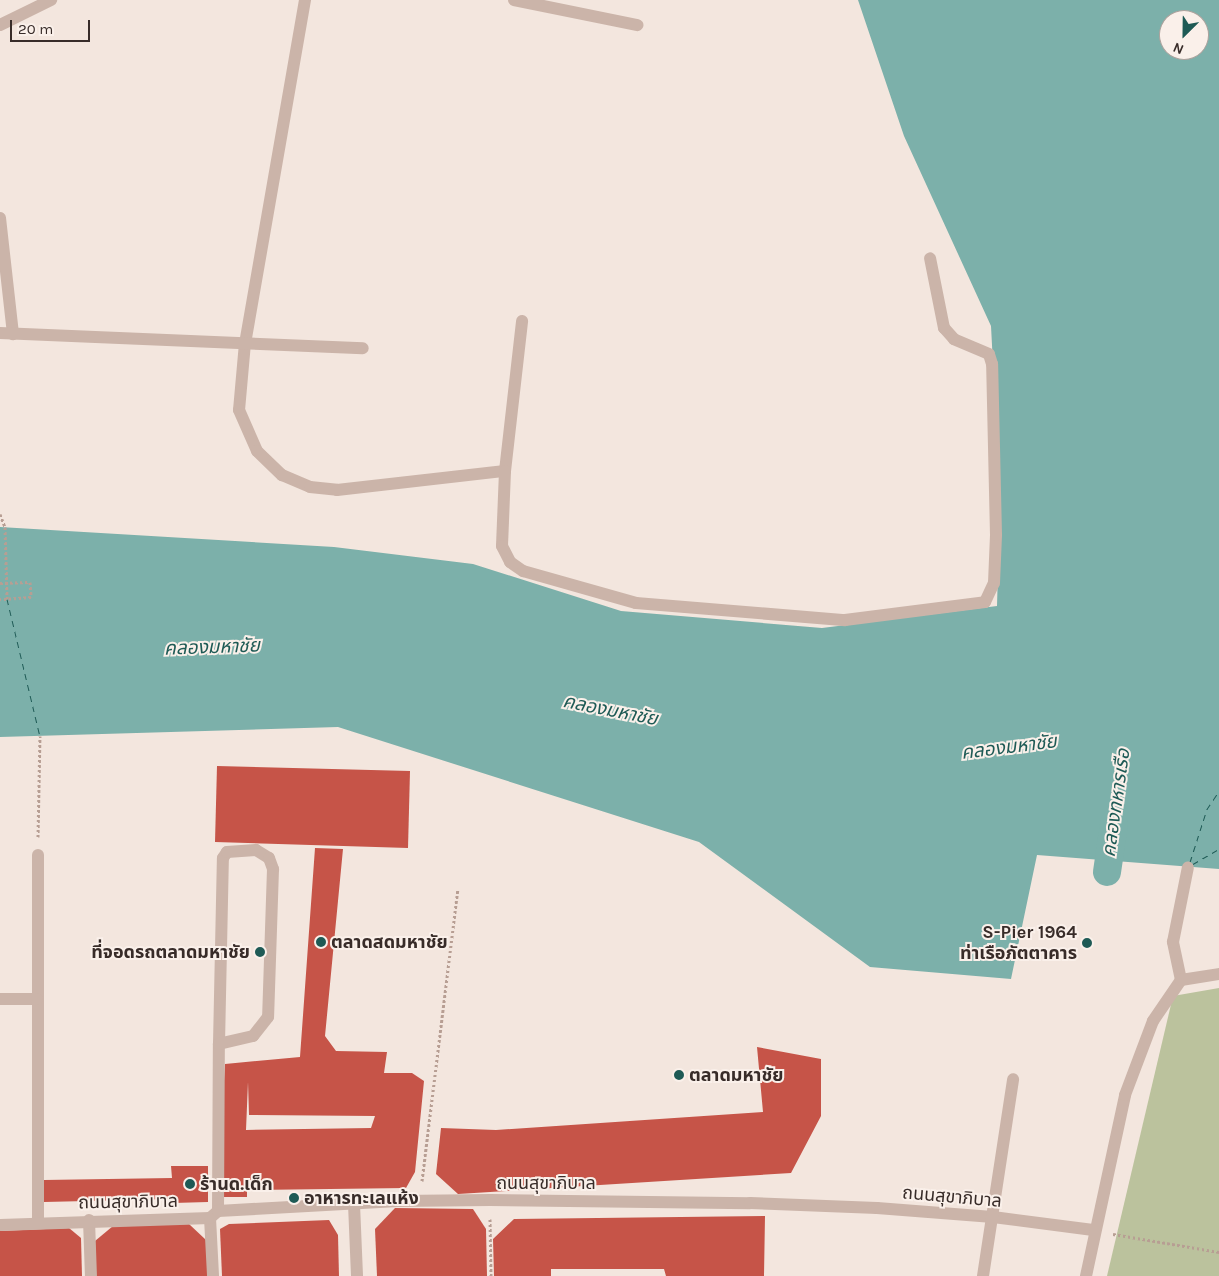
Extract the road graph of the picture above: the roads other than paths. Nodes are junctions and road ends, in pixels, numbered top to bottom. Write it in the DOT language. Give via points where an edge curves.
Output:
graph roads {
  1 [pos="51,0"];
  2 [pos="305,0"];
  3 [pos="514,0"];
  4 [pos="0,25"];
  5 [pos="637,25"];
  6 [pos="0,218"];
  7 [pos="930,258"];
  8 [pos="522,320"];
  9 [pos="0,334"];
  10 [pos="13,334"];
  11 [pos="245,343"];
  12 [pos="363,348"];
  13 [pos="505,470"];
  14 [pos="38,855"];
  15 [pos="1188,867"];
  16 [pos="1219,974"];
  17 [pos="1181,980"];
  18 [pos="0,999"];
  19 [pos="37,999"];
  20 [pos="220,1044"];
  21 [pos="1013,1079"];
  22 [pos="354,1204"];
  23 [pos="214,1214"];
  24 [pos="993,1217"];
  25 [pos="89,1220"];
  26 [pos="38,1222"];
  27 [pos="0,1225"];
  28 [pos="1093,1230"];
  29 [pos="91,1276"];
  30 [pos="213,1276"];
  31 [pos="357,1276"];
  32 [pos="983,1276"];
  33 [pos="1086,1276"];
  1 -- 4 [label="street"];
  2 -- 11 [label="street"];
  3 -- 5 [label="street"];
  6 -- 10 [label="street"];
  7 -- 13 [label="street" via="944,328 954,339 989,354 992,364 996,535 994,584 985,602 845,620 636,603 523,571 510,562 502,546"];
  8 -- 13 [label="street"];
  9 -- 10 [label="street"];
  10 -- 11 [label="street"];
  11 -- 12 [label="street"];
  11 -- 13 [label="street" via="239,410 257,451 282,475 310,487 337,490"];
  14 -- 19 [label="street"];
  15 -- 17 [label="street" via="1173,942"];
  16 -- 17 [label="street"];
  17 -- 28 [label="street" via="1153,1021 1125,1095"];
  18 -- 19 [label="street"];
  19 -- 26 [label="street"];
  20 -- 20 [label="street" via="253,1036 268,1017 273,869 269,858 256,850 227,852 224,858"];
  20 -- 23 [label="street"];
  21 -- 24 [label="street"];
  22 -- 23 [label="street, ถนนสุขาภิบาล"];
  22 -- 24 [label="street, ถนนสุขาภิบาล" via="420,1200 750,1203"];
  22 -- 31 [label="street"];
  23 -- 25 [label="street, ถนนสุขาภิบาล"];
  23 -- 30 [label="street"];
  24 -- 28 [label="street, ถนนสุขาภิบาล"];
  24 -- 32 [label="street"];
  25 -- 26 [label="street, ถนนสุขาภิบาล"];
  25 -- 29 [label="street"];
  26 -- 27 [label="street, ถนนสุขาภิบาล"];
  28 -- 33 [label="street"];
}
